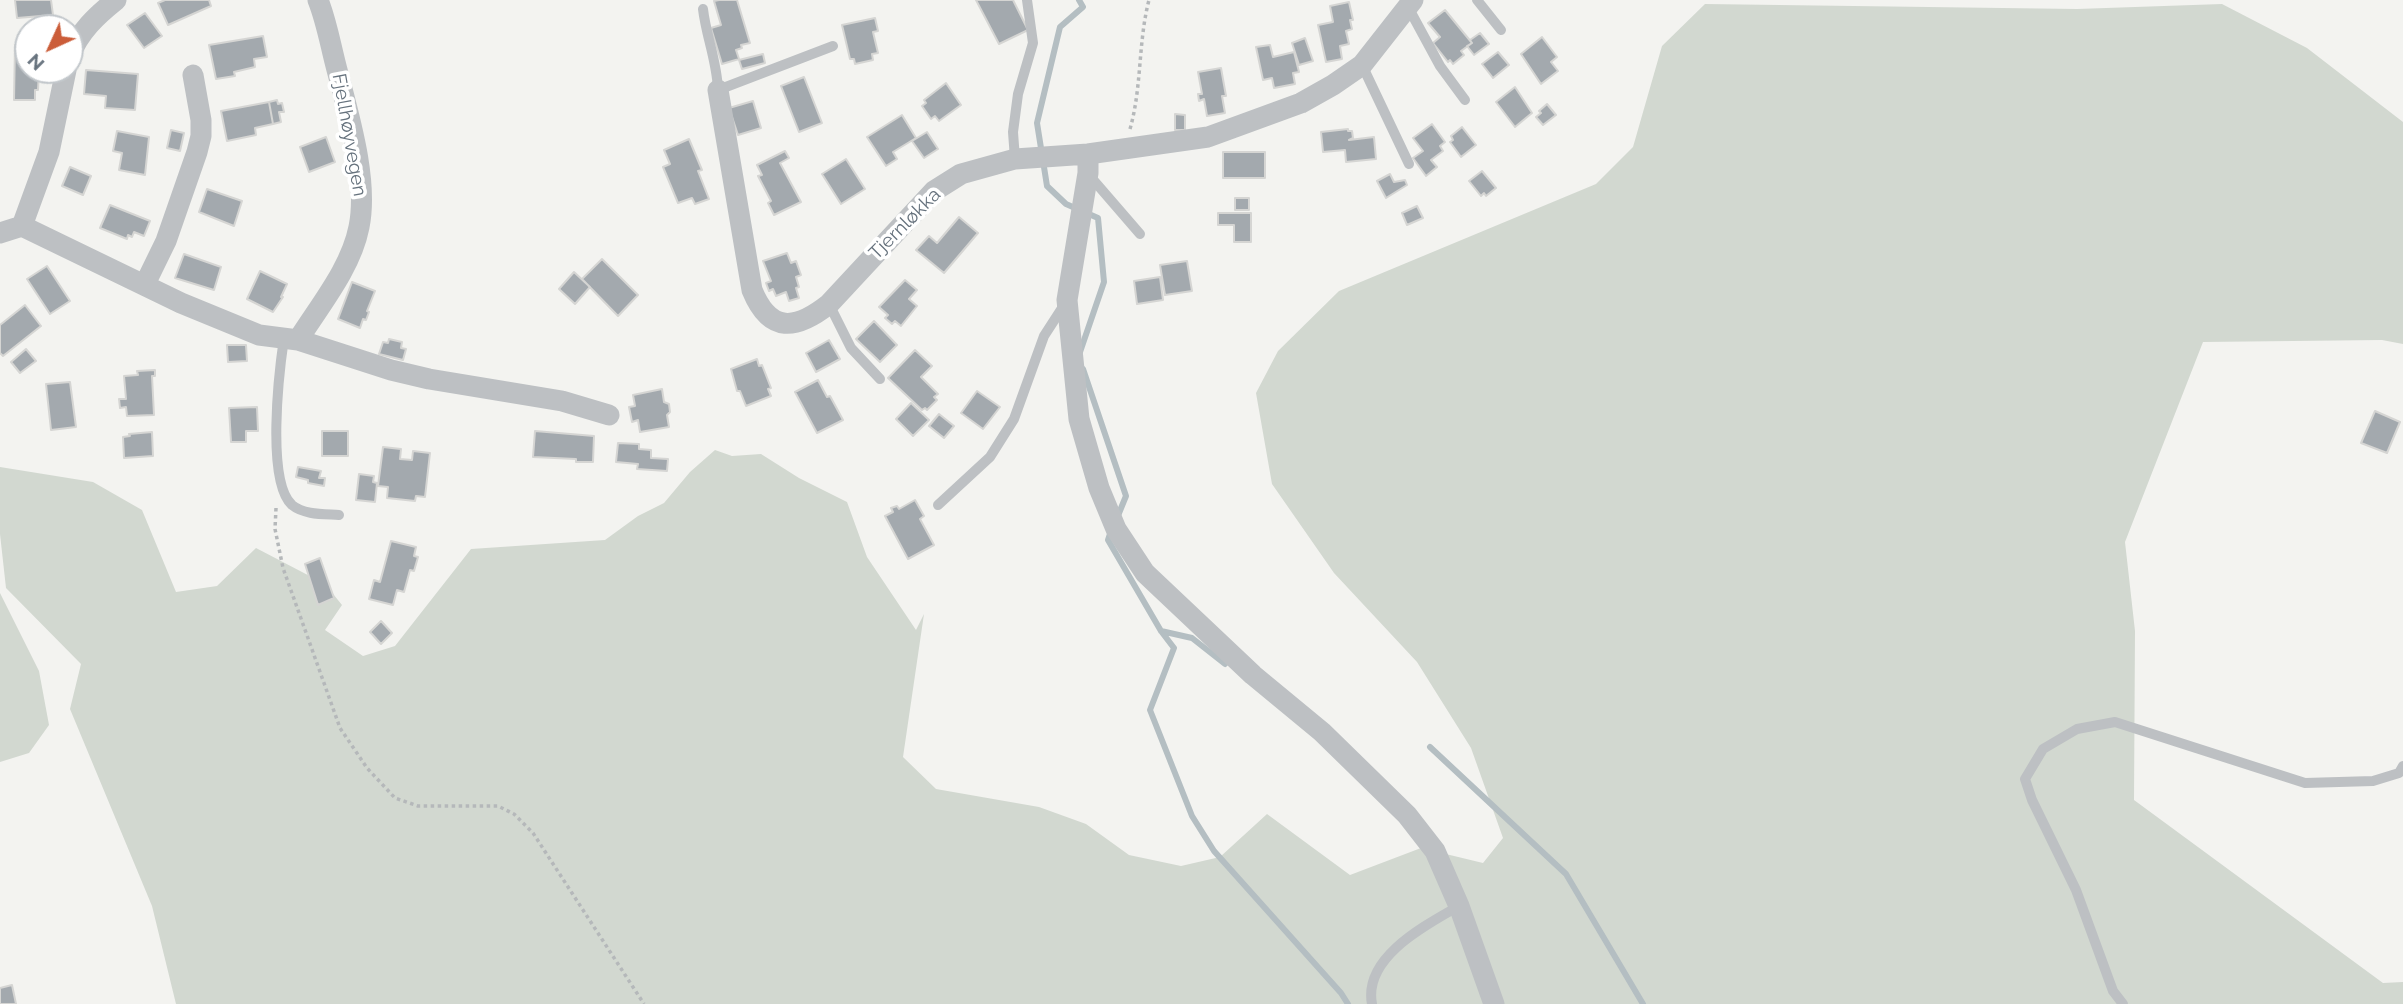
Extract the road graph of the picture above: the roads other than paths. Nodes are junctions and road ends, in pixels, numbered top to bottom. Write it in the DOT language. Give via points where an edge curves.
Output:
graph roads {
  1 [pos="116,0"];
  2 [pos="318,0"];
  3 [pos="1027,0"];
  4 [pos="1476,0"];
  5 [pos="1410,3"];
  6 [pos="703,9"];
  7 [pos="84,30"];
  8 [pos="1501,30"];
  9 [pos="833,46"];
  10 [pos="1362,65"];
  11 [pos="193,75"];
  12 [pos="63,84"];
  13 [pos="718,90"];
  14 [pos="1465,100"];
  15 [pos="1015,159"];
  16 [pos="1088,164"];
  17 [pos="1409,164"];
  18 [pos="22,226"];
  19 [pos="0,233"];
  20 [pos="1140,234"];
  21 [pos="145,284"];
  22 [pos="1067,300"];
  23 [pos="829,304"];
  24 [pos="291,339"];
  25 [pos="880,379"];
  26 [pos="609,415"];
  27 [pos="938,505"];
  28 [pos="339,515"];
  29 [pos="2403,766"];
  30 [pos="1459,906"];
  31 [pos="1372,1004"];
  32 [pos="1494,1004"];
  33 [pos="2123,1004"];
  1 -- 7 [label="street"];
  2 -- 24 [label="street, Fjellhøyvegen" via="346,107 362,205 359,228 340,274"];
  3 -- 15 [label="lane" via="1033,43 1016,107"];
  4 -- 8 [label="lane"];
  5 -- 10 [label="street, Tjernløkka"];
  5 -- 14 [label="lane" via="1440,66"];
  6 -- 13 [label="lane"];
  9 -- 13 [label="lane"];
  10 -- 16 [label="street, Tjernløkka" via="1301,103 1248,123 1208,137 1124,150"];
  10 -- 17 [label="lane"];
  11 -- 21 [label="street" via="201,136 166,241"];
  12 -- 18 [label="street" via="49,152"];
  13 -- 23 [label="street, Tjernløkka" via="752,290 760,308 784,324 796,324"];
  15 -- 16 [label="street, Tjernløkka"];
  15 -- 23 [label="street, Tjernløkka" via="961,174 934,191"];
  16 -- 20 [label="lane"];
  16 -- 22 [label="street"];
  18 -- 19 [label="street"];
  18 -- 21 [label="street"];
  21 -- 24 [label="street" via="259,335"];
  22 -- 27 [label="lane" via="1044,336 1014,419 990,457"];
  22 -- 30 [label="street" via="1079,419 1098,488 1123,540 1145,573 1407,815 1435,851"];
  23 -- 25 [label="lane" via="850,348"];
  24 -- 26 [label="street" via="391,370 562,401"];
  24 -- 28 [label="lane" via="280,366 278,478 294,507"];
  29 -- 33 [label="lane" via="2399,773 2373,781 2305,783 2115,723 2077,729 2043,749 2025,779 2077,890 2113,990"];
  30 -- 31 [label="lane" via="1391,952 1371,988"];
  30 -- 32 [label="street"];
}
